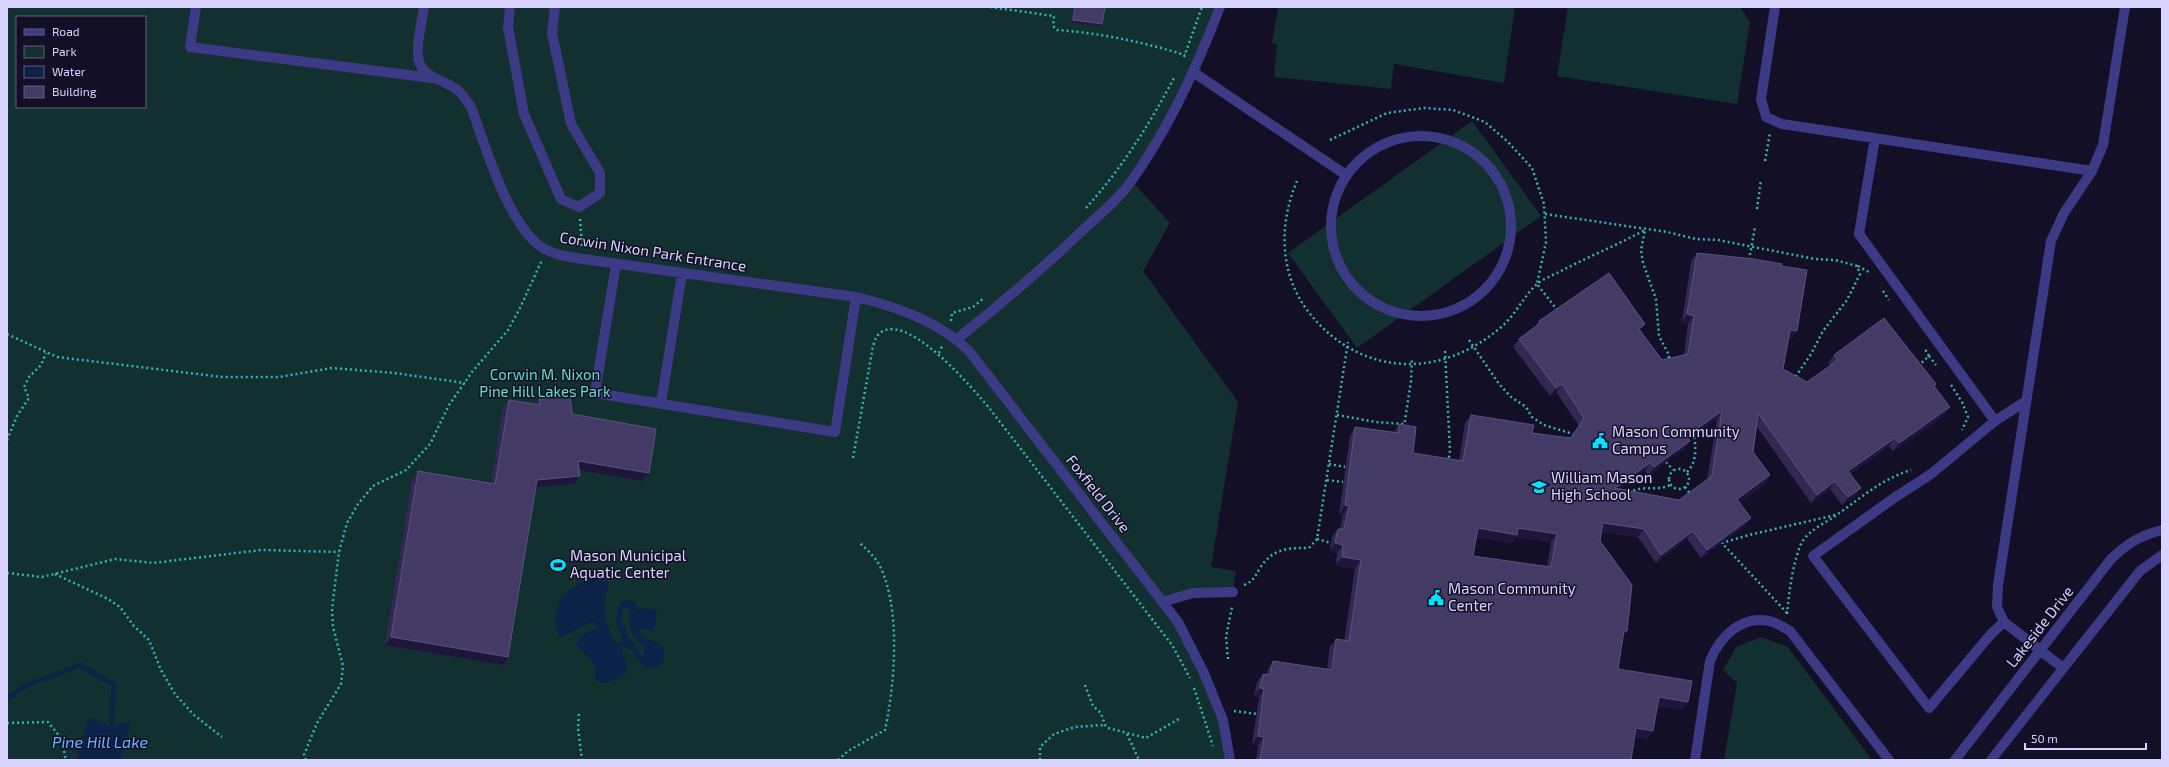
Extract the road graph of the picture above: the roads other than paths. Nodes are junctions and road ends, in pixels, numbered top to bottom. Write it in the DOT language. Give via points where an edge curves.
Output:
graph roads {
  1 [pos="196,7"];
  2 [pos="424,7"];
  3 [pos="510,7"];
  4 [pos="555,7"];
  5 [pos="1220,7"];
  6 [pos="1775,7"];
  7 [pos="2125,7"];
  8 [pos="1193,72"];
  9 [pos="433,78"];
  10 [pos="1874,138"];
  11 [pos="2092,171"];
  12 [pos="1346,175"];
  13 [pos="616,264"];
  14 [pos="682,274"];
  15 [pos="856,297"];
  16 [pos="876,301"];
  17 [pos="957,339"];
  18 [pos="2026,401"];
  19 [pos="661,404"];
  20 [pos="1995,421"];
  21 [pos="2162,530"];
  22 [pos="2162,555"];
  23 [pos="1232,592"];
  24 [pos="1162,602"];
  25 [pos="2004,622"];
  26 [pos="2039,652"];
  27 [pos="2063,668"];
  28 [pos="1230,760"];
  29 [pos="1695,760"];
  30 [pos="1888,760"];
  31 [pos="1955,760"];
  32 [pos="1991,760"];
  1 -- 9 [label="street" via="190,47"];
  2 -- 9 [label="street, Corwin Nixon Park Entrance" via="417,53 424,72"];
  3 -- 4 [label="street" via="508,27 524,114 561,199 579,207 600,193 600,173 571,124 552,33"];
  5 -- 8 [label="street"];
  6 -- 10 [label="street" via="1761,99 1766,117 1782,124"];
  7 -- 11 [label="street" via="2103,145"];
  8 -- 12 [label="street"];
  8 -- 17 [label="street" via="1165,128 1128,185 1031,279"];
  9 -- 13 [label="street, Corwin Nixon Park Entrance" via="456,89 472,109 507,199 518,221 532,239 547,250 562,256"];
  10 -- 11 [label="street"];
  10 -- 20 [label="street" via="1859,234"];
  11 -- 18 [label="street" via="2064,213 2051,241"];
  12 -- 12 [label="street" via="1334,201 1330,230 1336,259 1351,284 1373,303 1400,314 1429,316 1458,309 1482,294 1501,271 1511,245 1512,218 1506,191 1491,167 1470,149 1444,138 1410,136 1389,141 1365,155"];
  13 -- 14 [label="street, Corwin Nixon Park Entrance"];
  13 -- 19 [label="street" via="595,393"];
  14 -- 15 [label="street, Corwin Nixon Park Entrance"];
  14 -- 19 [label="street"];
  15 -- 16 [label="street, Corwin Nixon Park Entrance"];
  15 -- 19 [label="street" via="835,432"];
  16 -- 17 [label="street, Foxfield Drive" via="934,326"];
  17 -- 24 [label="street, Foxfield Drive" via="969,351"];
  18 -- 20 [label="street"];
  18 -- 25 [label="street" via="1998,585 1996,607"];
  20 -- 25 [label="street" via="1931,474 1813,556 1929,708"];
  21 -- 26 [label="street, Lakeside Drive" via="2143,535 2126,545 2111,559"];
  22 -- 27 [label="street" via="2140,571"];
  23 -- 24 [label="street" via="1193,593"];
  24 -- 28 [label="street, Foxfield Drive" via="1178,622 1206,678 1223,720"];
  25 -- 26 [label="street"];
  26 -- 27 [label="street"];
  26 -- 31 [label="street, Lakeside Drive"];
  27 -- 32 [label="street"];
  29 -- 30 [label="street" via="1710,661 1716,646 1742,623 1757,621 1772,622 1790,631"];
}
